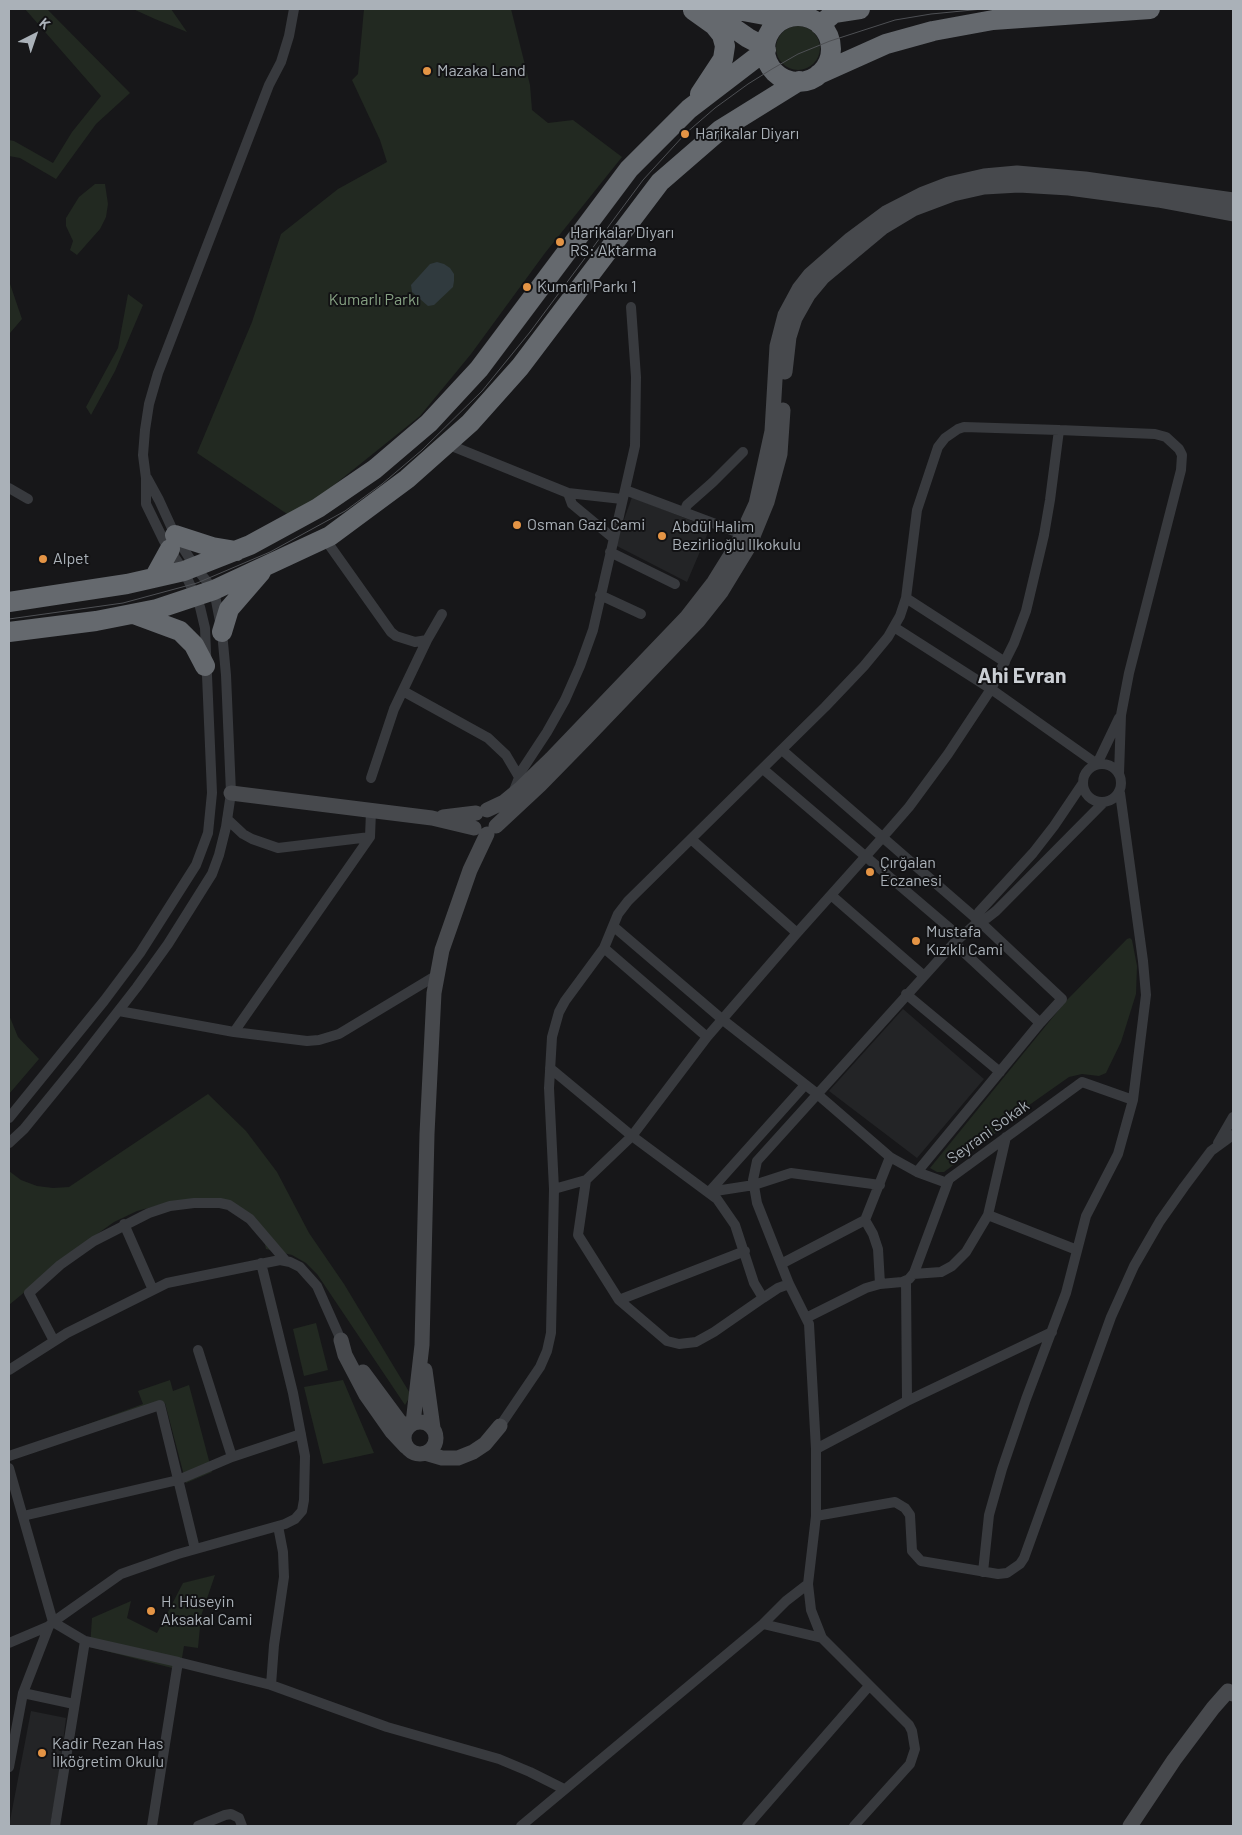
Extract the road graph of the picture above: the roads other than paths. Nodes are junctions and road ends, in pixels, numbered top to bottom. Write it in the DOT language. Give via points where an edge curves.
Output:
graph roads {
  1 [pos="294,9"];
  2 [pos="687,9"];
  3 [pos="860,9"];
  4 [pos="1150,9"];
  5 [pos="784,16"];
  6 [pos="818,18"];
  7 [pos="766,49"];
  8 [pos="819,74"];
  9 [pos="799,81"];
  10 [pos="689,109"];
  11 [pos="1233,200"];
  12 [pos="1233,214"];
  13 [pos="631,307"];
  14 [pos="1059,430"];
  15 [pos="447,444"];
  16 [pos="743,452"];
  17 [pos="146,478"];
  18 [pos="9,488"];
  19 [pos="568,493"];
  20 [pos="624,494"];
  21 [pos="28,499"];
  22 [pos="684,512"];
  23 [pos="757,516"];
  24 [pos="742,534"];
  25 [pos="613,538"];
  26 [pos="325,539"];
  27 [pos="173,542"];
  28 [pos="236,552"];
  29 [pos="610,552"];
  30 [pos="267,566"];
  31 [pos="190,569"];
  32 [pos="154,578"];
  33 [pos="674,584"];
  34 [pos="205,593"];
  35 [pos="600,595"];
  36 [pos="906,598"];
  37 [pos="9,602"];
  38 [pos="134,614"];
  39 [pos="442,614"];
  40 [pos="641,614"];
  41 [pos="894,627"];
  42 [pos="9,632"];
  43 [pos="222,632"];
  44 [pos="427,640"];
  45 [pos="1005,662"];
  46 [pos="205,666"];
  47 [pos="992,689"];
  48 [pos="402,691"];
  49 [pos="1121,715"];
  50 [pos="782,750"];
  51 [pos="1097,764"];
  52 [pos="763,769"];
  53 [pos="1120,774"];
  54 [pos="519,777"];
  55 [pos="371,778"];
  56 [pos="1083,783"];
  57 [pos="212,789"];
  58 [pos="230,793"];
  59 [pos="1120,793"];
  60 [pos="511,796"];
  61 [pos="1103,803"];
  62 [pos="371,811"];
  63 [pos="227,819"];
  64 [pos="484,822"];
  65 [pos="370,837"];
  66 [pos="691,838"];
  67 [pos="882,838"];
  68 [pos="866,856"];
  69 [pos="831,895"];
  70 [pos="979,921"];
  71 [pos="613,926"];
  72 [pos="797,933"];
  73 [pos="957,940"];
  74 [pos="604,948"];
  75 [pos="437,974"];
  76 [pos="923,976"];
  77 [pos="906,994"];
  78 [pos="119,1011"];
  79 [pos="723,1020"];
  80 [pos="1040,1023"];
  81 [pos="234,1032"];
  82 [pos="707,1037"];
  83 [pos="550,1068"];
  84 [pos="1000,1072"];
  85 [pos="805,1085"];
  86 [pos="816,1093"];
  87 [pos="1132,1100"];
  88 [pos="1233,1117"];
  89 [pos="9,1118"];
  90 [pos="1233,1134"];
  91 [pos="632,1136"];
  92 [pos="1006,1137"];
  93 [pos="9,1143"];
  94 [pos="1211,1152"];
  95 [pos="890,1158"];
  96 [pos="917,1172"];
  97 [pos="586,1180"];
  98 [pos="947,1183"];
  99 [pos="754,1185"];
  100 [pos="880,1185"];
  101 [pos="554,1189"];
  102 [pos="709,1192"];
  103 [pos="988,1215"];
  104 [pos="865,1220"];
  105 [pos="124,1224"];
  106 [pos="1077,1250"];
  107 [pos="744,1251"];
  108 [pos="285,1260"];
  109 [pos="261,1263"];
  110 [pos="781,1264"];
  111 [pos="910,1277"];
  112 [pos="789,1284"];
  113 [pos="880,1284"];
  114 [pos="153,1290"];
  115 [pos="763,1298"];
  116 [pos="619,1300"];
  117 [pos="806,1318"];
  118 [pos="1052,1332"];
  119 [pos="341,1340"];
  120 [pos="54,1341"];
  121 [pos="422,1345"];
  122 [pos="198,1350"];
  123 [pos="9,1370"];
  124 [pos="907,1401"];
  125 [pos="411,1425"];
  126 [pos="500,1426"];
  127 [pos="301,1434"];
  128 [pos="431,1441"];
  129 [pos="406,1447"];
  130 [pos="816,1449"];
  131 [pos="9,1456"];
  132 [pos="232,1457"];
  133 [pos="9,1468"];
  134 [pos="10,1480"];
  135 [pos="178,1480"];
  136 [pos="23,1516"];
  137 [pos="816,1516"];
  138 [pos="278,1526"];
  139 [pos="195,1550"];
  140 [pos="983,1572"];
  141 [pos="808,1584"];
  142 [pos="51,1624"];
  143 [pos="763,1624"];
  144 [pos="822,1638"];
  145 [pos="85,1641"];
  146 [pos="9,1643"];
  147 [pos="178,1662"];
  148 [pos="271,1685"];
  149 [pos="869,1686"];
  150 [pos="23,1693"];
  151 [pos="1233,1694"];
  152 [pos="9,1702"];
  153 [pos="74,1704"];
  154 [pos="20,1705"];
  155 [pos="9,1767"];
  156 [pos="564,1790"];
  157 [pos="55,1826"];
  158 [pos="152,1826"];
  159 [pos="198,1826"];
  160 [pos="242,1826"];
  161 [pos="521,1826"];
  162 [pos="747,1826"];
  163 [pos="854,1826"];
  164 [pos="1130,1826"];
  1 -- 17 [label="street" via="281,62 155,381 143,443"];
  2 -- 5 [label="highway"];
  2 -- 7 [label="highway" via="722,20"];
  2 -- 10 [label="highway" via="708,19 724,40 725,50 723,59"];
  3 -- 6 [label="highway"];
  4 -- 8 [label="highway" via="993,20 933,31 886,44"];
  5 -- 6 [label="highway"];
  5 -- 7 [label="highway" via="768,34"];
  6 -- 8 [label="highway" via="828,35 831,51"];
  7 -- 9 [label="highway" via="770,65 777,73"];
  7 -- 10 [label="highway"];
  8 -- 9 [label="highway"];
  9 -- 15 [label="highway" via="720,130 660,182 520,368"];
  10 -- 28 [label="highway" via="629,168 479,369 429,423 375,468 318,508"];
  11 -- 23 [label="street" via="1016,172 949,184 886,213 810,275 785,315 776,355 770,438"];
  12 -- 23 [label="street" via="1158,200 1019,184 953,194 913,209 883,228 823,277 795,318 785,372 780,454 774,479"];
  13 -- 20 [label="street" via="636,377 635,446"];
  14 -- 36 [label="street" via="964,427 945,438 938,447 917,510"];
  14 -- 45 [label="street" via="1037,569 1020,627"];
  14 -- 49 [label="street" via="1161,435 1176,445 1182,455"];
  15 -- 19 [label="street"];
  15 -- 26 [label="highway" via="407,479"];
  16 -- 22 [label="street" via="687,505"];
  17 -- 27 [label="street" via="159,500"];
  17 -- 27 [label="street" via="146,504"];
  18 -- 21 [label="street"];
  19 -- 20 [label="street"];
  19 -- 25 [label="street" via="572,504"];
  20 -- 22 [label="street"];
  20 -- 25 [label="street"];
  22 -- 24 [label="street"];
  23 -- 24 [label="street"];
  23 -- 64 [label="street" via="749,546 703,615 540,786"];
  24 -- 60 [label="street" via="702,600 589,720"];
  25 -- 29 [label="street"];
  26 -- 30 [label="highway"];
  26 -- 44 [label="street" via="391,632 408,641"];
  27 -- 28 [label="highway"];
  27 -- 31 [label="street"];
  27 -- 31 [label="street"];
  27 -- 32 [label="highway"];
  28 -- 31 [label="highway"];
  29 -- 33 [label="street"];
  29 -- 35 [label="street"];
  30 -- 34 [label="highway"];
  30 -- 43 [label="highway" via="229,609"];
  31 -- 32 [label="highway"];
  31 -- 34 [label="street"];
  31 -- 34 [label="street"];
  32 -- 37 [label="highway"];
  34 -- 38 [label="highway"];
  34 -- 43 [label="street"];
  34 -- 46 [label="street"];
  35 -- 40 [label="street"];
  35 -- 54 [label="street" via="592,630 573,683"];
  36 -- 41 [label="street"];
  36 -- 45 [label="street"];
  38 -- 42 [label="highway"];
  38 -- 46 [label="highway" via="180,631 194,645"];
  39 -- 44 [label="street"];
  41 -- 47 [label="street"];
  41 -- 50 [label="street" via="845,686"];
  43 -- 58 [label="street"];
  44 -- 48 [label="street"];
  45 -- 47 [label="street"];
  46 -- 57 [label="street"];
  47 -- 51 [label="street"];
  47 -- 67 [label="street" via="929,781"];
  48 -- 54 [label="street" via="488,738 506,755"];
  48 -- 55 [label="street"];
  49 -- 51 [label="street"];
  49 -- 53 [label="street"];
  50 -- 52 [label="street"];
  50 -- 67 [label="street"];
  51 -- 53 [label="street" via="1110,765"];
  51 -- 56 [label="street" via="1087,772"];
  52 -- 66 [label="street"];
  52 -- 68 [label="street"];
  53 -- 59 [label="street"];
  54 -- 60 [label="street"];
  56 -- 61 [label="street" via="1087,795"];
  56 -- 70 [label="street" via="1033,853 979,912"];
  57 -- 58 [label="street"];
  57 -- 89 [label="street" via="208,834 192,872 140,953"];
  58 -- 62 [label="street"];
  58 -- 63 [label="street"];
  59 -- 61 [label="street"];
  59 -- 87 [label="street" via="1146,995"];
  60 -- 64 [label="street"];
  61 -- 70 [label="street" via="996,911"];
  62 -- 64 [label="street"];
  62 -- 65 [label="street"];
  63 -- 65 [label="street" via="243,834 278,848"];
  63 -- 78 [label="street" via="219,855 207,883"];
  64 -- 75 [label="street"];
  65 -- 81 [label="street"];
  66 -- 71 [label="street" via="628,901"];
  66 -- 72 [label="street"];
  67 -- 68 [label="street"];
  67 -- 70 [label="street"];
  68 -- 69 [label="street"];
  68 -- 73 [label="street"];
  69 -- 72 [label="street"];
  69 -- 76 [label="street"];
  70 -- 73 [label="street"];
  70 -- 80 [label="street" via="1062,999"];
  71 -- 74 [label="street"];
  71 -- 79 [label="street"];
  72 -- 79 [label="street"];
  73 -- 76 [label="street"];
  73 -- 80 [label="street"];
  74 -- 82 [label="street"];
  74 -- 83 [label="street" via="559,1012 552,1037"];
  75 -- 81 [label="street" via="326,1039"];
  75 -- 121 [label="street" via="431,1030"];
  76 -- 77 [label="street"];
  77 -- 84 [label="street"];
  77 -- 86 [label="street"];
  78 -- 81 [label="street"];
  78 -- 93 [label="street" via="24,1129"];
  79 -- 82 [label="street"];
  79 -- 85 [label="street"];
  80 -- 84 [label="street"];
  82 -- 91 [label="street"];
  83 -- 91 [label="street"];
  83 -- 101 [label="street"];
  84 -- 96 [label="street"];
  85 -- 86 [label="street"];
  85 -- 102 [label="street"];
  86 -- 95 [label="street"];
  86 -- 99 [label="street" via="757,1161"];
  87 -- 92 [label="street, Seyrani Sokak" via="1082,1082"];
  87 -- 106 [label="street" via="1118,1154 1086,1216"];
  88 -- 94 [label="street"];
  90 -- 94 [label="street"];
  91 -- 97 [label="street"];
  91 -- 102 [label="street"];
  92 -- 98 [label="street, Seyrani Sokak"];
  92 -- 103 [label="street"];
  94 -- 140 [label="street" via="1160,1221 1122,1293 1024,1558 1007,1573"];
  95 -- 96 [label="street"];
  95 -- 100 [label="street"];
  96 -- 98 [label="street"];
  97 -- 101 [label="street"];
  97 -- 116 [label="street" via="578,1235"];
  98 -- 111 [label="street, Seyrani Sokak"];
  99 -- 100 [label="street" via="791,1173"];
  99 -- 102 [label="street"];
  99 -- 110 [label="street" via="757,1203"];
  100 -- 104 [label="street"];
  101 -- 126 [label="street" via="549,1342 544,1359"];
  102 -- 107 [label="street" via="730,1216"];
  103 -- 106 [label="street"];
  103 -- 111 [label="street" via="966,1252 952,1266 942,1272"];
  104 -- 110 [label="street"];
  104 -- 113 [label="street" via="878,1249"];
  105 -- 108 [label="street" via="170,1206 220,1203 237,1209 250,1219"];
  105 -- 114 [label="street"];
  105 -- 120 [label="street" via="76,1253 29,1293"];
  106 -- 118 [label="street"];
  107 -- 115 [label="street" via="754,1283"];
  107 -- 116 [label="street"];
  108 -- 109 [label="street"];
  108 -- 119 [label="street" via="300,1267 317,1286"];
  109 -- 114 [label="street" via="167,1283"];
  109 -- 127 [label="street"];
  110 -- 112 [label="street"];
  111 -- 113 [label="street"];
  111 -- 124 [label="street"];
  112 -- 115 [label="street"];
  112 -- 117 [label="street"];
  113 -- 117 [label="street"];
  114 -- 120 [label="street"];
  115 -- 116 [label="street" via="705,1337 685,1344 667,1341"];
  117 -- 130 [label="street"];
  118 -- 124 [label="street"];
  118 -- 140 [label="street" via="1002,1469 989,1515"];
  119 -- 125 [label="street" via="400,1422"];
  119 -- 129 [label="street" via="345,1355 366,1395"];
  120 -- 123 [label="street"];
  121 -- 125 [label="street"];
  121 -- 128 [label="street"];
  122 -- 132 [label="street"];
  124 -- 130 [label="street"];
  125 -- 128 [label="street" via="424,1422"];
  125 -- 129 [label="street" via="404,1436"];
  126 -- 128 [label="street" via="486,1444 458,1458 442,1458"];
  127 -- 132 [label="street"];
  127 -- 138 [label="street" via="305,1456 303,1506 295,1519"];
  128 -- 129 [label="street" via="415,1453"];
  130 -- 137 [label="street"];
  131 -- 135 [label="street" via="160,1405"];
  132 -- 135 [label="street"];
  133 -- 134 [label="street"];
  134 -- 136 [label="street"];
  135 -- 136 [label="street"];
  135 -- 139 [label="street"];
  136 -- 142 [label="street"];
  137 -- 140 [label="street" via="895,1502 910,1515 912,1550 917,1558 925,1563"];
  137 -- 141 [label="street"];
  138 -- 139 [label="street"];
  138 -- 148 [label="street" via="284,1578"];
  139 -- 142 [label="street" via="121,1574"];
  141 -- 143 [label="street"];
  141 -- 144 [label="street" via="811,1610"];
  142 -- 145 [label="street"];
  142 -- 146 [label="street"];
  142 -- 150 [label="street"];
  143 -- 144 [label="street"];
  143 -- 156 [label="street"];
  144 -- 149 [label="street"];
  145 -- 147 [label="street"];
  145 -- 153 [label="street"];
  147 -- 148 [label="street"];
  147 -- 158 [label="street"];
  148 -- 156 [label="street" via="387,1727 499,1759"];
  149 -- 162 [label="street"];
  149 -- 163 [label="street" via="909,1725 915,1749 910,1764"];
  150 -- 153 [label="street"];
  150 -- 154 [label="street"];
  151 -- 164 [label="street" via="1228,1691 1213,1708"];
  152 -- 154 [label="street"];
  153 -- 157 [label="street"];
  154 -- 155 [label="street"];
  156 -- 161 [label="street"];
  159 -- 160 [label="street" via="225,1814 239,1818"];
}
